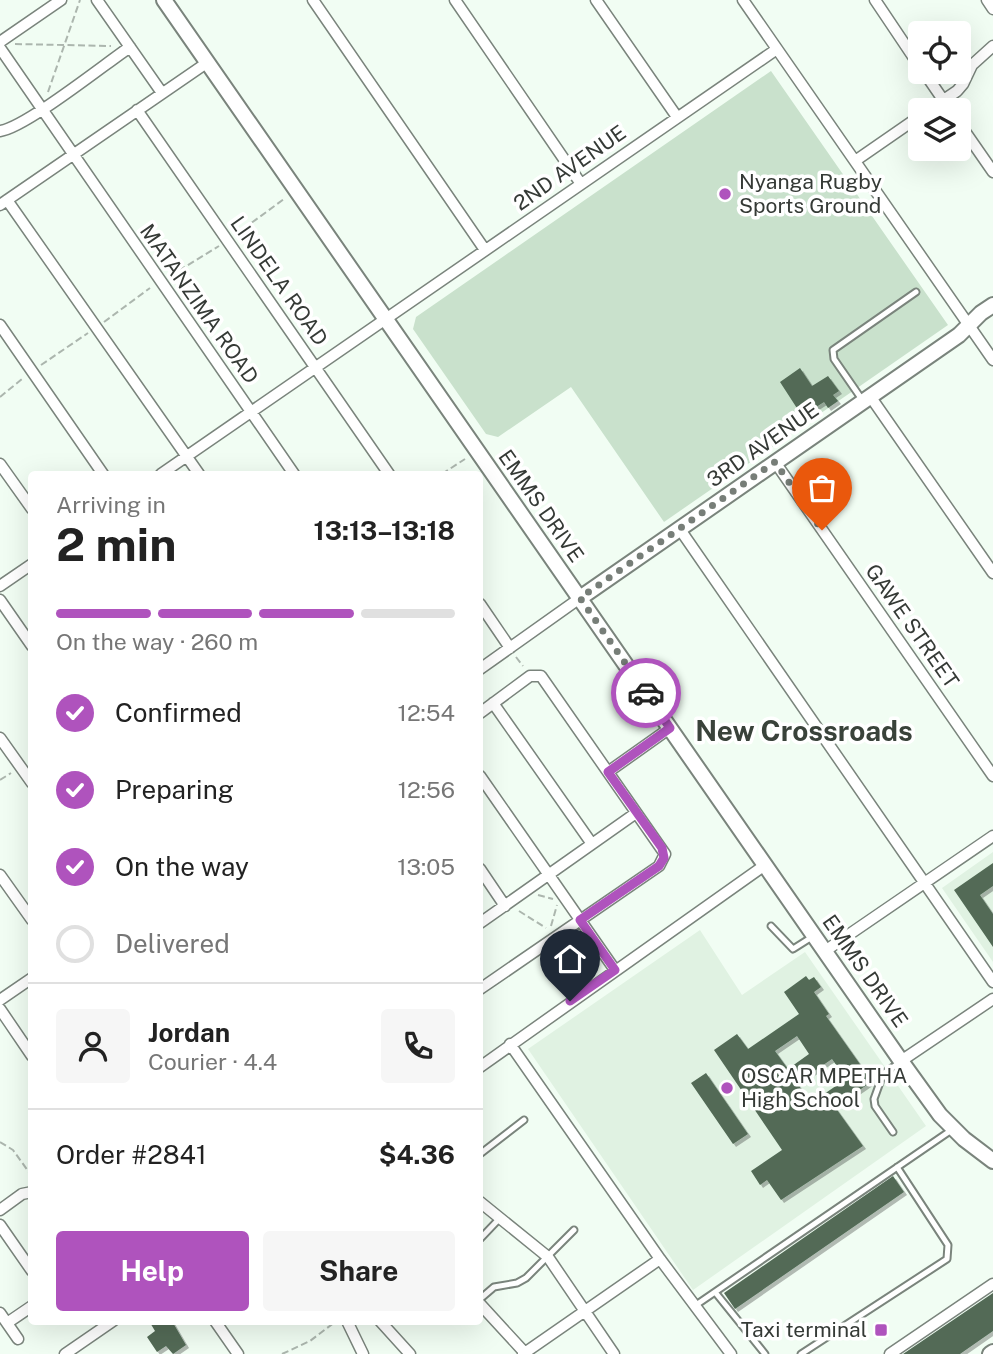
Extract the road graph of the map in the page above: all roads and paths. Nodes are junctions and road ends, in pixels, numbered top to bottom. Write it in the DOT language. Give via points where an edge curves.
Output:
graph roads {
  1 [pos="61,0"];
  2 [pos="80,0"];
  3 [pos="97,0"];
  4 [pos="164,0"];
  5 [pos="313,0"];
  6 [pos="455,0"];
  7 [pos="596,0"];
  8 [pos="743,0"];
  9 [pos="874,0"];
  10 [pos="987,0"];
  11 [pos="993,9"];
  12 [pos="13,44"];
  13 [pos="0,45"];
  14 [pos="65,45"];
  15 [pos="993,46"];
  16 [pos="130,47"];
  17 [pos="777,49"];
  18 [pos="908,50"];
  19 [pos="208,62"];
  20 [pos="162,93"];
  21 [pos="947,98"];
  22 [pos="41,109"];
  23 [pos="137,110"];
  24 [pos="677,117"];
  25 [pos="908,124"];
  26 [pos="0,131"];
  27 [pos="971,140"];
  28 [pos="73,154"];
  29 [pos="855,161"];
  30 [pos="993,172"];
  31 [pos="581,184"];
  32 [pos="297,190"];
  33 [pos="4,202"];
  34 [pos="227,241"];
  35 [pos="485,250"];
  36 [pos="160,282"];
  37 [pos="916,292"];
  38 [pos="993,305"];
  39 [pos="386,318"];
  40 [pos="0,325"];
  41 [pos="969,325"];
  42 [pos="97,327"];
  43 [pos="993,360"];
  44 [pos="315,367"];
  45 [pos="32,372"];
  46 [pos="0,397"];
  47 [pos="867,399"];
  48 [pos="251,412"];
  49 [pos="477,450"];
  50 [pos="187,457"];
  51 [pos="775,462"];
  52 [pos="0,464"];
  53 [pos="101,471"];
  54 [pos="166,471"];
  55 [pos="197,471"];
  56 [pos="292,471"];
  57 [pos="387,471"];
  58 [pos="446,471"];
  59 [pos="28,503"];
  60 [pos="679,528"];
  61 [pos="28,568"];
  62 [pos="993,573"];
  63 [pos="0,586"];
  64 [pos="580,598"];
  65 [pos="0,600"];
  66 [pos="483,608"];
  67 [pos="28,640"];
  68 [pos="510,648"];
  69 [pos="483,666"];
  70 [pos="530,676"];
  71 [pos="493,703"];
  72 [pos="483,711"];
  73 [pos="670,728"];
  74 [pos="0,738"];
  75 [pos="608,772"];
  76 [pos="993,776"];
  77 [pos="28,777"];
  78 [pos="483,780"];
  79 [pos="636,813"];
  80 [pos="993,836"];
  81 [pos="592,844"];
  82 [pos="765,865"];
  83 [pos="483,873"];
  84 [pos="548,874"];
  85 [pos="0,875"];
  86 [pos="925,884"];
  87 [pos="524,892"];
  88 [pos="505,905"];
  89 [pos="28,914"];
  90 [pos="580,920"];
  91 [pos="483,921"];
  92 [pos="771,926"];
  93 [pos="814,936"];
  94 [pos="825,951"];
  95 [pos="615,970"];
  96 [pos="28,981"];
  97 [pos="993,982"];
  98 [pos="483,987"];
  99 [pos="993,999"];
  100 [pos="0,1000"];
  101 [pos="0,1009"];
  102 [pos="510,1044"];
  103 [pos="28,1050"];
  104 [pos="901,1061"];
  105 [pos="483,1065"];
  106 [pos="524,1120"];
  107 [pos="953,1129"];
  108 [pos="893,1132"];
  109 [pos="0,1142"];
  110 [pos="483,1152"];
  111 [pos="993,1161"];
  112 [pos="897,1167"];
  113 [pos="28,1173"];
  114 [pos="28,1193"];
  115 [pos="483,1204"];
  116 [pos="0,1210"];
  117 [pos="500,1218"];
  118 [pos="0,1225"];
  119 [pos="574,1230"];
  120 [pos="483,1236"];
  121 [pos="548,1257"];
  122 [pos="660,1259"];
  123 [pos="28,1265"];
  124 [pos="993,1284"];
  125 [pos="715,1292"];
  126 [pos="483,1296"];
  127 [pos="695,1306"];
  128 [pos="483,1307"];
  129 [pos="28,1309"];
  130 [pos="584,1311"];
  131 [pos="0,1313"];
  132 [pos="7,1323"];
  133 [pos="107,1325"];
  134 [pos="218,1325"];
  135 [pos="332,1325"];
  136 [pos="349,1325"];
  137 [pos="384,1325"];
  138 [pos="18,1339"];
  139 [pos="524,1353"];
  140 [pos="66,1354"];
  141 [pos="238,1354"];
  142 [pos="282,1354"];
  143 [pos="363,1354"];
  144 [pos="410,1354"];
  145 [pos="614,1354"];
  146 [pos="732,1354"];
  147 [pos="765,1354"];
  148 [pos="800,1354"];
  149 [pos="890,1354"];
  1 -- 13 [label="street"];
  2 -- 14 [label="path"];
  3 -- 16 [label="street"];
  4 -- 19 [label="street, EMMS DRIVE"];
  5 -- 35 [label="street"];
  6 -- 31 [label="street"];
  7 -- 24 [label="street"];
  8 -- 17 [label="street"];
  9 -- 18 [label="street"];
  10 -- 11 [label="street"];
  12 -- 14 [label="path"];
  13 -- 22 [label="street, MATANZIMA ROAD"];
  14 -- 16 [label="path"];
  14 -- 22 [label="path"];
  15 -- 21 [label="street"];
  16 -- 20 [label="street"];
  16 -- 22 [label="street"];
  17 -- 24 [label="street, 2ND AVENUE"];
  17 -- 29 [label="street"];
  19 -- 20 [label="street"];
  19 -- 32 [label="street, EMMS DRIVE"];
  20 -- 23 [label="street"];
  22 -- 26 [label="street"];
  22 -- 28 [label="street, MATANZIMA ROAD"];
  23 -- 28 [label="street"];
  23 -- 34 [label="street, LINDELA ROAD"];
  24 -- 31 [label="street, 2ND AVENUE"];
  25 -- 29 [label="street"];
  27 -- 30 [label="street"];
  28 -- 33 [label="street"];
  28 -- 36 [label="street, MATANZIMA ROAD"];
  29 -- 41 [label="street"];
  31 -- 35 [label="street, 2ND AVENUE"];
  32 -- 34 [label="path"];
  32 -- 39 [label="street, EMMS DRIVE"];
  33 -- 42 [label="street"];
  34 -- 36 [label="path"];
  34 -- 44 [label="street, LINDELA ROAD"];
  35 -- 39 [label="street, 2ND AVENUE"];
  36 -- 42 [label="path"];
  36 -- 48 [label="street, MATANZIMA ROAD"];
  37 -- 47 [label="lane" via="834,350 834,359"];
  38 -- 41 [label="street, 3RD AVENUE"];
  39 -- 44 [label="street, 2ND AVENUE"];
  39 -- 49 [label="street, EMMS DRIVE"];
  40 -- 45 [label="street"];
  41 -- 43 [label="street"];
  41 -- 47 [label="street, 3RD AVENUE"];
  42 -- 45 [label="path"];
  42 -- 50 [label="street"];
  44 -- 48 [label="street, 2ND AVENUE"];
  44 -- 57 [label="street, LINDELA ROAD"];
  45 -- 46 [label="path"];
  45 -- 53 [label="street"];
  47 -- 51 [label="street, 3RD AVENUE"];
  47 -- 62 [label="street"];
  48 -- 50 [label="street, 2ND AVENUE"];
  48 -- 56 [label="street, MATANZIMA ROAD"];
  49 -- 58 [label="path"];
  49 -- 64 [label="street, EMMS DRIVE"];
  50 -- 54 [label="street, 2ND AVENUE"];
  50 -- 55 [label="street"];
  51 -- 60 [label="street, 3RD AVENUE"];
  51 -- 76 [label="street, GAWE STREET"];
  52 -- 59 [label="street"];
  60 -- 64 [label="street, 3RD AVENUE"];
  60 -- 86 [label="street"];
  61 -- 63 [label="street"];
  64 -- 68 [label="street"];
  64 -- 73 [label="street, EMMS DRIVE"];
  65 -- 67 [label="street"];
  66 -- 68 [label="street"];
  68 -- 69 [label="street"];
  68 -- 70 [label="path"];
  70 -- 71 [label="street"];
  70 -- 75 [label="street" via="541,676"];
  71 -- 72 [label="street"];
  71 -- 81 [label="street"];
  73 -- 75 [label="street"];
  73 -- 82 [label="street, EMMS DRIVE"];
  74 -- 77 [label="street"];
  75 -- 79 [label="street"];
  78 -- 84 [label="street"];
  79 -- 81 [label="street"];
  79 -- 90 [label="street" via="662,848 664,858"];
  80 -- 86 [label="street"];
  81 -- 84 [label="street"];
  82 -- 93 [label="street, EMMS DRIVE"];
  82 -- 95 [label="street"];
  83 -- 88 [label="street"];
  84 -- 87 [label="street"];
  84 -- 90 [label="street"];
  85 -- 89 [label="street"];
  86 -- 94 [label="street"];
  86 -- 97 [label="street"];
  87 -- 88 [label="street"];
  87 -- 88 [label="path" via="559,901 549,932"];
  88 -- 91 [label="street"];
  90 -- 95 [label="street"];
  90 -- 98 [label="street"];
  92 -- 93 [label="lane" via="793,949"];
  93 -- 94 [label="street, EMMS DRIVE"];
  94 -- 104 [label="street, EMMS DRIVE"];
  95 -- 102 [label="street"];
  96 -- 100 [label="street"];
  99 -- 104 [label="street"];
  101 -- 103 [label="street"];
  102 -- 105 [label="street"];
  102 -- 122 [label="street"];
  104 -- 107 [label="street, EMMS DRIVE"];
  104 -- 108 [label="lane" via="883,1074 874,1099"];
  106 -- 110 [label="lane"];
  107 -- 111 [label="street, EMMS DRIVE"];
  107 -- 112 [label="lane"];
  109 -- 113 [label="path" via="13,1150"];
  112 -- 125 [label="lane"];
  112 -- 148 [label="lane" via="948,1245 947,1259"];
  114 -- 116 [label="street"];
  115 -- 117 [label="street"];
  117 -- 120 [label="lane"];
  117 -- 121 [label="street"];
  118 -- 123 [label="street"];
  119 -- 121 [label="lane"];
  121 -- 126 [label="lane" via="526,1278 494,1287"];
  121 -- 130 [label="street"];
  122 -- 127 [label="street"];
  122 -- 130 [label="street"];
  124 -- 149 [label="street"];
  125 -- 127 [label="lane"];
  125 -- 147 [label="lane"];
  127 -- 146 [label="street"];
  128 -- 139 [label="street"];
  129 -- 132 [label="street"];
  130 -- 139 [label="street"];
  130 -- 145 [label="street"];
  131 -- 132 [label="street"];
  132 -- 138 [label="street"];
  133 -- 140 [label="street"];
  134 -- 141 [label="street"];
  135 -- 142 [label="path"];
  136 -- 143 [label="street"];
  137 -- 144 [label="street"];
}
